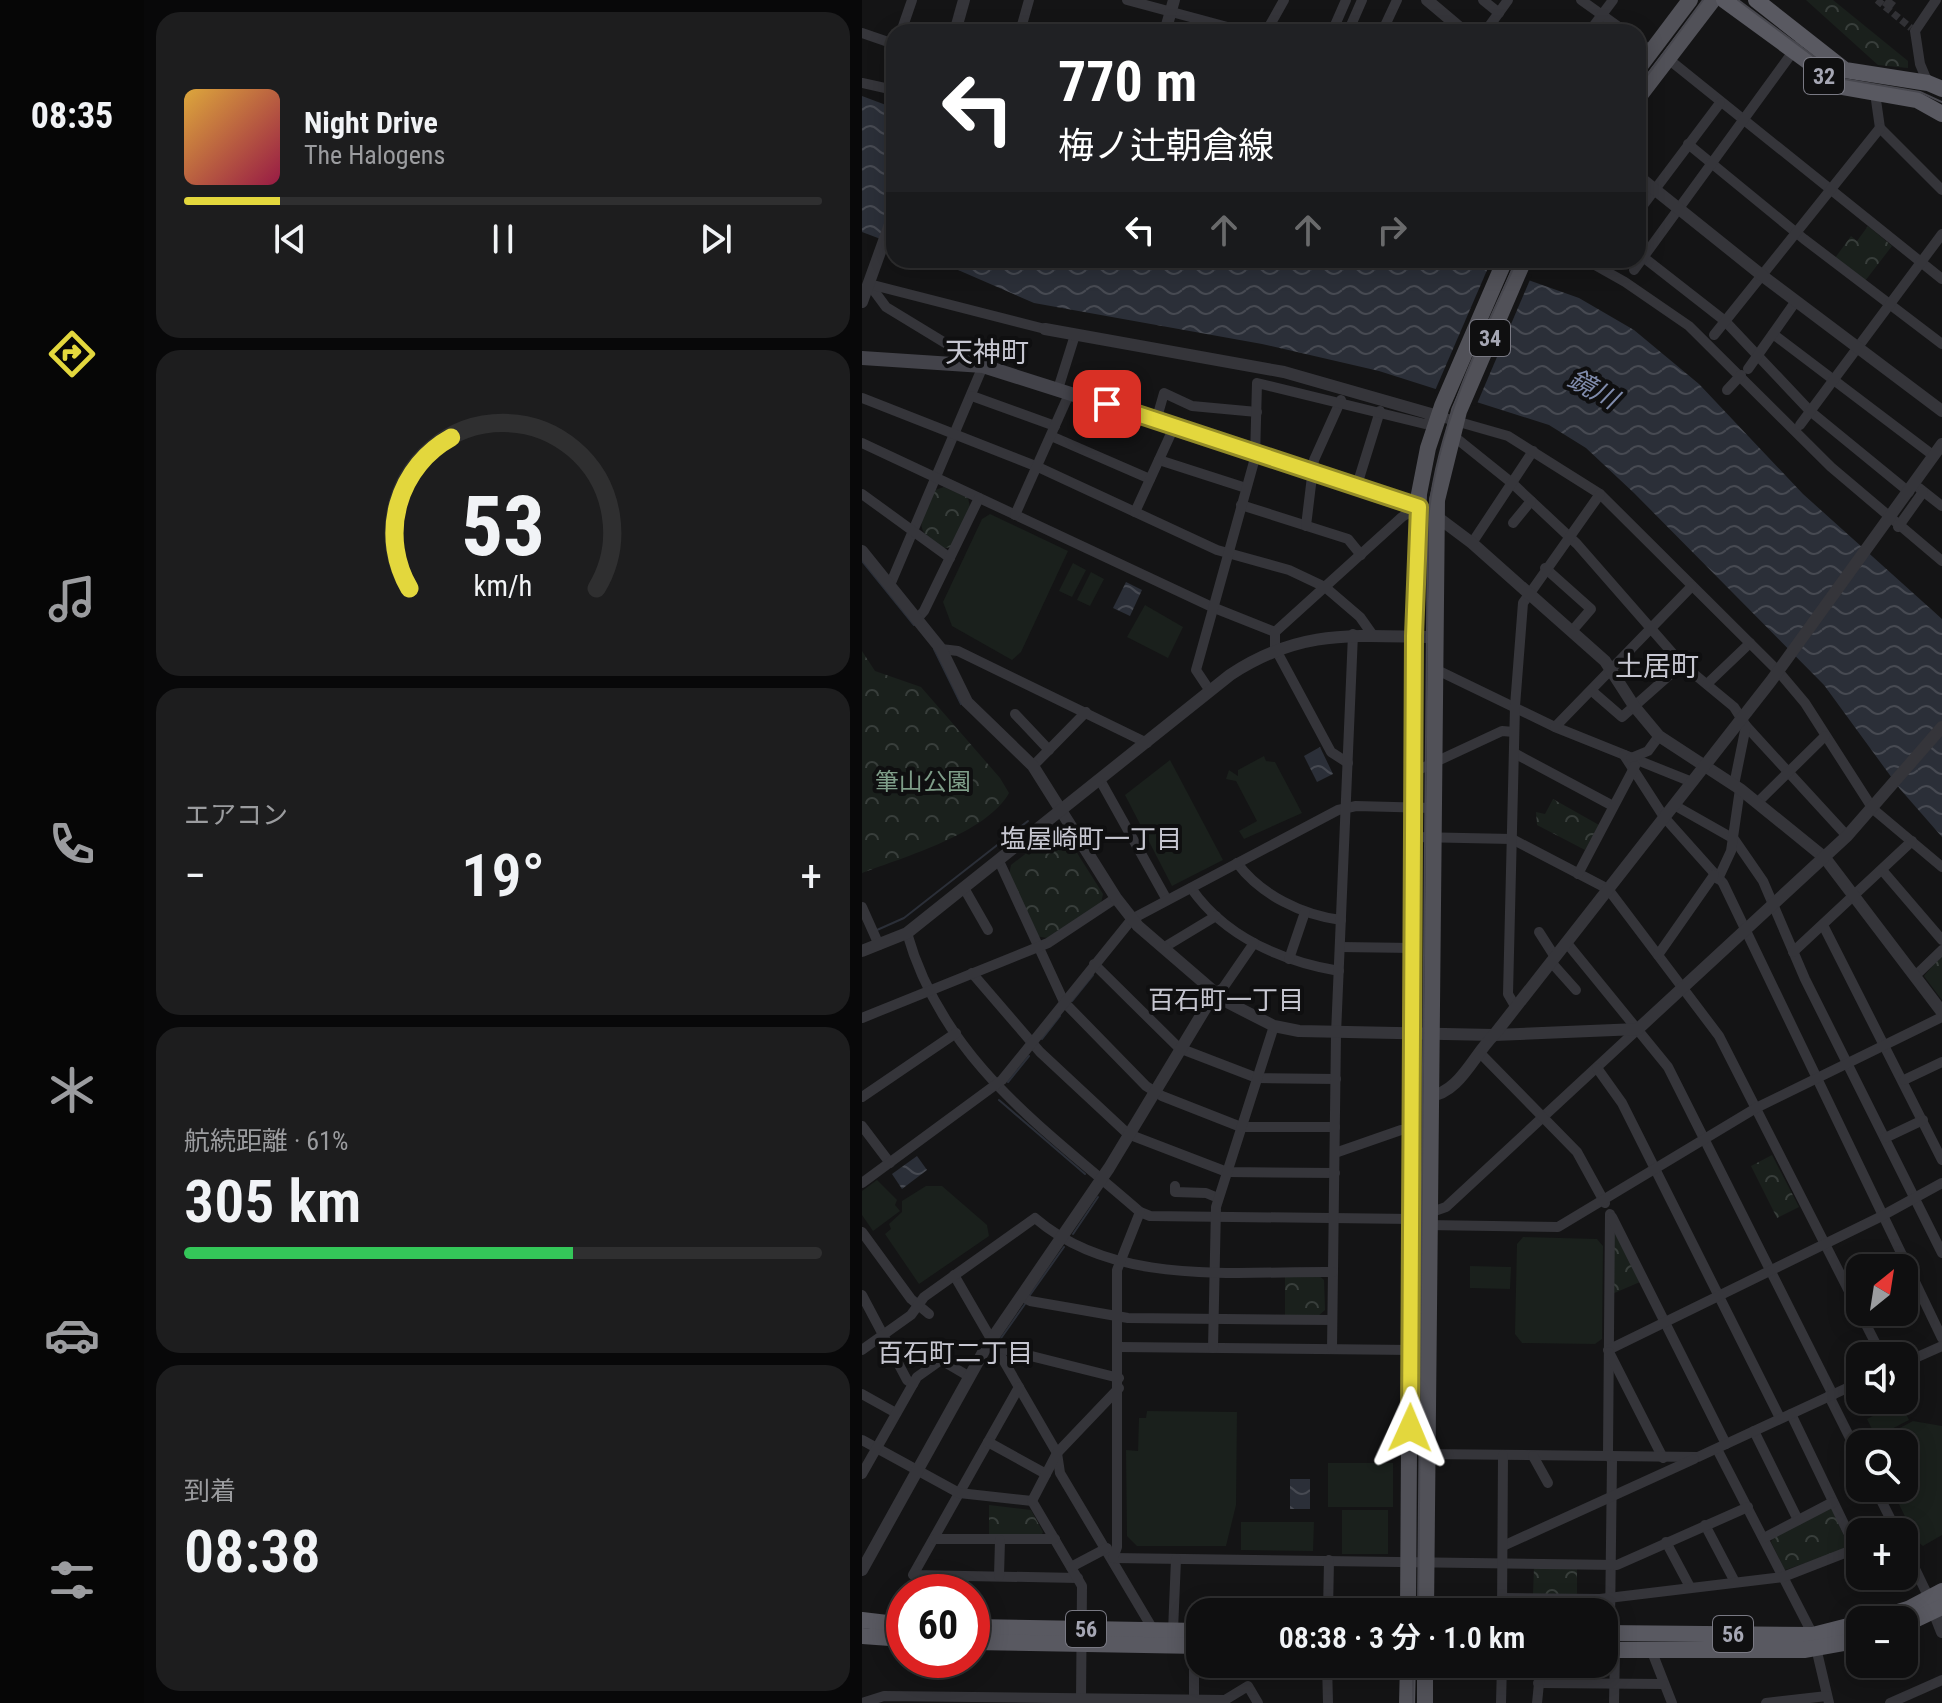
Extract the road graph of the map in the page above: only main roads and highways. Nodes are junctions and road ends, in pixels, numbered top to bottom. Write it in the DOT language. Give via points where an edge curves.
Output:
graph roads {
  1 [pos="1690,0"];
  2 [pos="1713,0"];
  3 [pos="1724,0"];
  4 [pos="1756,0"];
  5 [pos="1646,45"];
  6 [pos="1935,86"];
  7 [pos="1646,87"];
  8 [pos="1942,114"];
  9 [pos="1514,268"];
  10 [pos="1515,268"];
  11 [pos="862,358"];
  12 [pos="1419,507"];
  13 [pos="1436,516"];
  14 [pos="1424,808"];
  15 [pos="1423,837"];
  16 [pos="1422,1034"];
  17 [pos="1418,1454"];
  18 [pos="1408,1598"];
  19 [pos="1426,1598"];
  20 [pos="1938,1605"];
  21 [pos="1918,1610"];
  22 [pos="1918,1617"];
  23 [pos="862,1620"];
  24 [pos="886,1623"];
  25 [pos="990,1629"];
  26 [pos="1846,1629"];
  27 [pos="862,1636"];
  28 [pos="1186,1636"];
  29 [pos="1080,1637"];
  30 [pos="886,1638"];
  31 [pos="1846,1640"];
  32 [pos="990,1641"];
  33 [pos="1186,1641"];
  34 [pos="1618,1641"];
  35 [pos="1816,1641"];
  36 [pos="1618,1643"];
  37 [pos="1408,1678"];
  38 [pos="1425,1678"];
  39 [pos="1407,1703"];
  40 [pos="1425,1703"];
  1 -- 5 [label="main road"];
  2 -- 7 [label="main road"];
  3 -- 8 [label="highway, 32" via="1843,87 1917,100"];
  4 -- 6 [label="highway, 32" via="1853,73"];
  9 -- 12 [label="main road, 34" via="1440,410 1422,473"];
  10 -- 13 [label="main road, 34" via="1455,422"];
  11 -- 12 [label="main road" via="983,366"];
  12 -- 13 [label="main road"];
  12 -- 14 [label="main road, 34" via="1416,771"];
  13 -- 14 [label="main road, 34" via="1433,764"];
  14 -- 15 [label="main road, 34"];
  15 -- 16 [label="main road, 34"];
  15 -- 16 [label="main road, 34" via="1414,948"];
  16 -- 17 [label="main road, 34" via="1429,1096 1429,1220"];
  16 -- 17 [label="main road, 34" via="1412,1130 1411,1350"];
  17 -- 18 [label="main road, 34"];
  17 -- 19 [label="main road, 34"];
  20 -- 21 [label="highway"];
  20 -- 22 [label="highway"];
  23 -- 24 [label="highway"];
  25 -- 29 [label="highway, 56"];
  26 -- 35 [label="highway, 56"];
  27 -- 30 [label="highway"];
  28 -- 29 [label="highway, 56" via="1154,1631"];
  29 -- 32 [label="highway, 56"];
  29 -- 33 [label="highway, 56"];
  31 -- 35 [label="highway, 56"];
  34 -- 35 [label="highway, 56"];
  35 -- 36 [label="highway, 56" via="1652,1652"];
  37 -- 39 [label="main road"];
  38 -- 40 [label="main road"];
}
